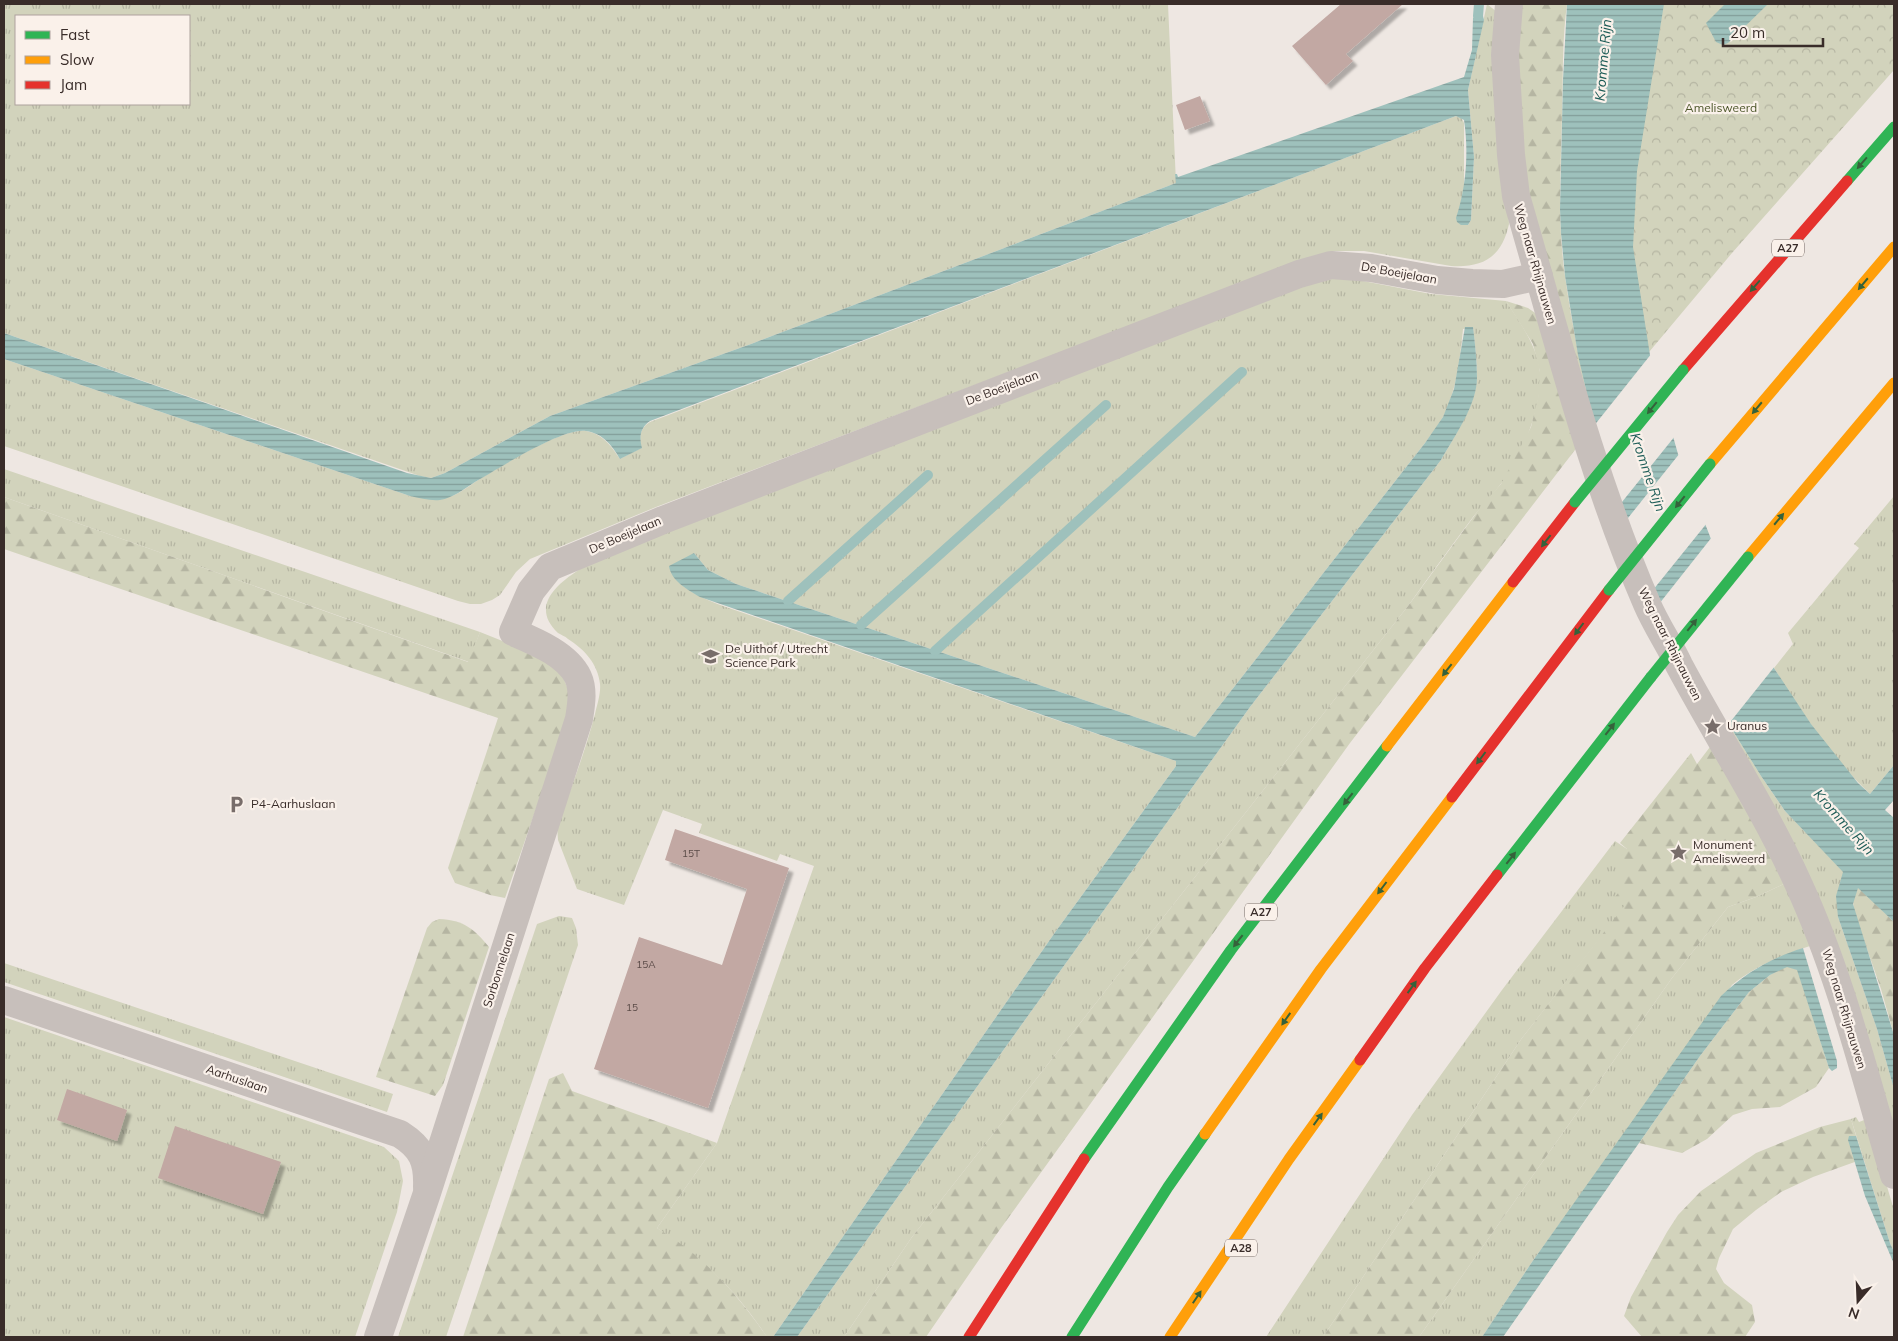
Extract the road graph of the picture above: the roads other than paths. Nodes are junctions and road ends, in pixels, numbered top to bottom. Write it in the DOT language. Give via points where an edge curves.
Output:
graph roads {
  1 [pos="1509,4"];
  2 [pos="1894,127"];
  3 [pos="1894,247"];
  4 [pos="1539,276"];
  5 [pos="1894,383"];
  6 [pos="513,632"];
  7 [pos="4,1000"];
  8 [pos="1289,1159"];
  9 [pos="1894,1175"];
  10 [pos="426,1196"];
  11 [pos="1229,1269"];
  12 [pos="378,1337"];
  13 [pos="969,1337"];
  14 [pos="1072,1337"];
  15 [pos="1170,1337"];
  1 -- 4 [label="street, Weg naar Rhijnauwen" via="1505,56 1511,155 1516,196"];
  2 -- 13 [label="highway, A27, one-way, bridge" via="1683,370 1576,502 1231,950 1100,1136"];
  3 -- 14 [label="highway, one-way, bridge" via="1710,464 1609,590 1321,969 1168,1188"];
  4 -- 6 [label="street, De Boeijelaan" via="1503,284 1472,284 1331,265 1299,274 672,516 550,567 531,591"];
  4 -- 9 [label="street, Weg naar Rhijnauwen" via="1587,443 1648,606 1704,712 1763,812 1826,948"];
  8 -- 5 [label="highway, one-way, bridge" via="1426,968 1651,677"];
  6 -- 10 [label="street, Sorbonnelaan" via="544,646 564,660 578,677 582,698 579,719"];
  7 -- 10 [label="street, Aarhuslaan" via="400,1134 414,1142 422,1155 428,1173"];
  8 -- 11 [label="highway, A28"];
  15 -- 8 [label="highway, one-way"];
  10 -- 12 [label="street, Sorbonnelaan"];
}
